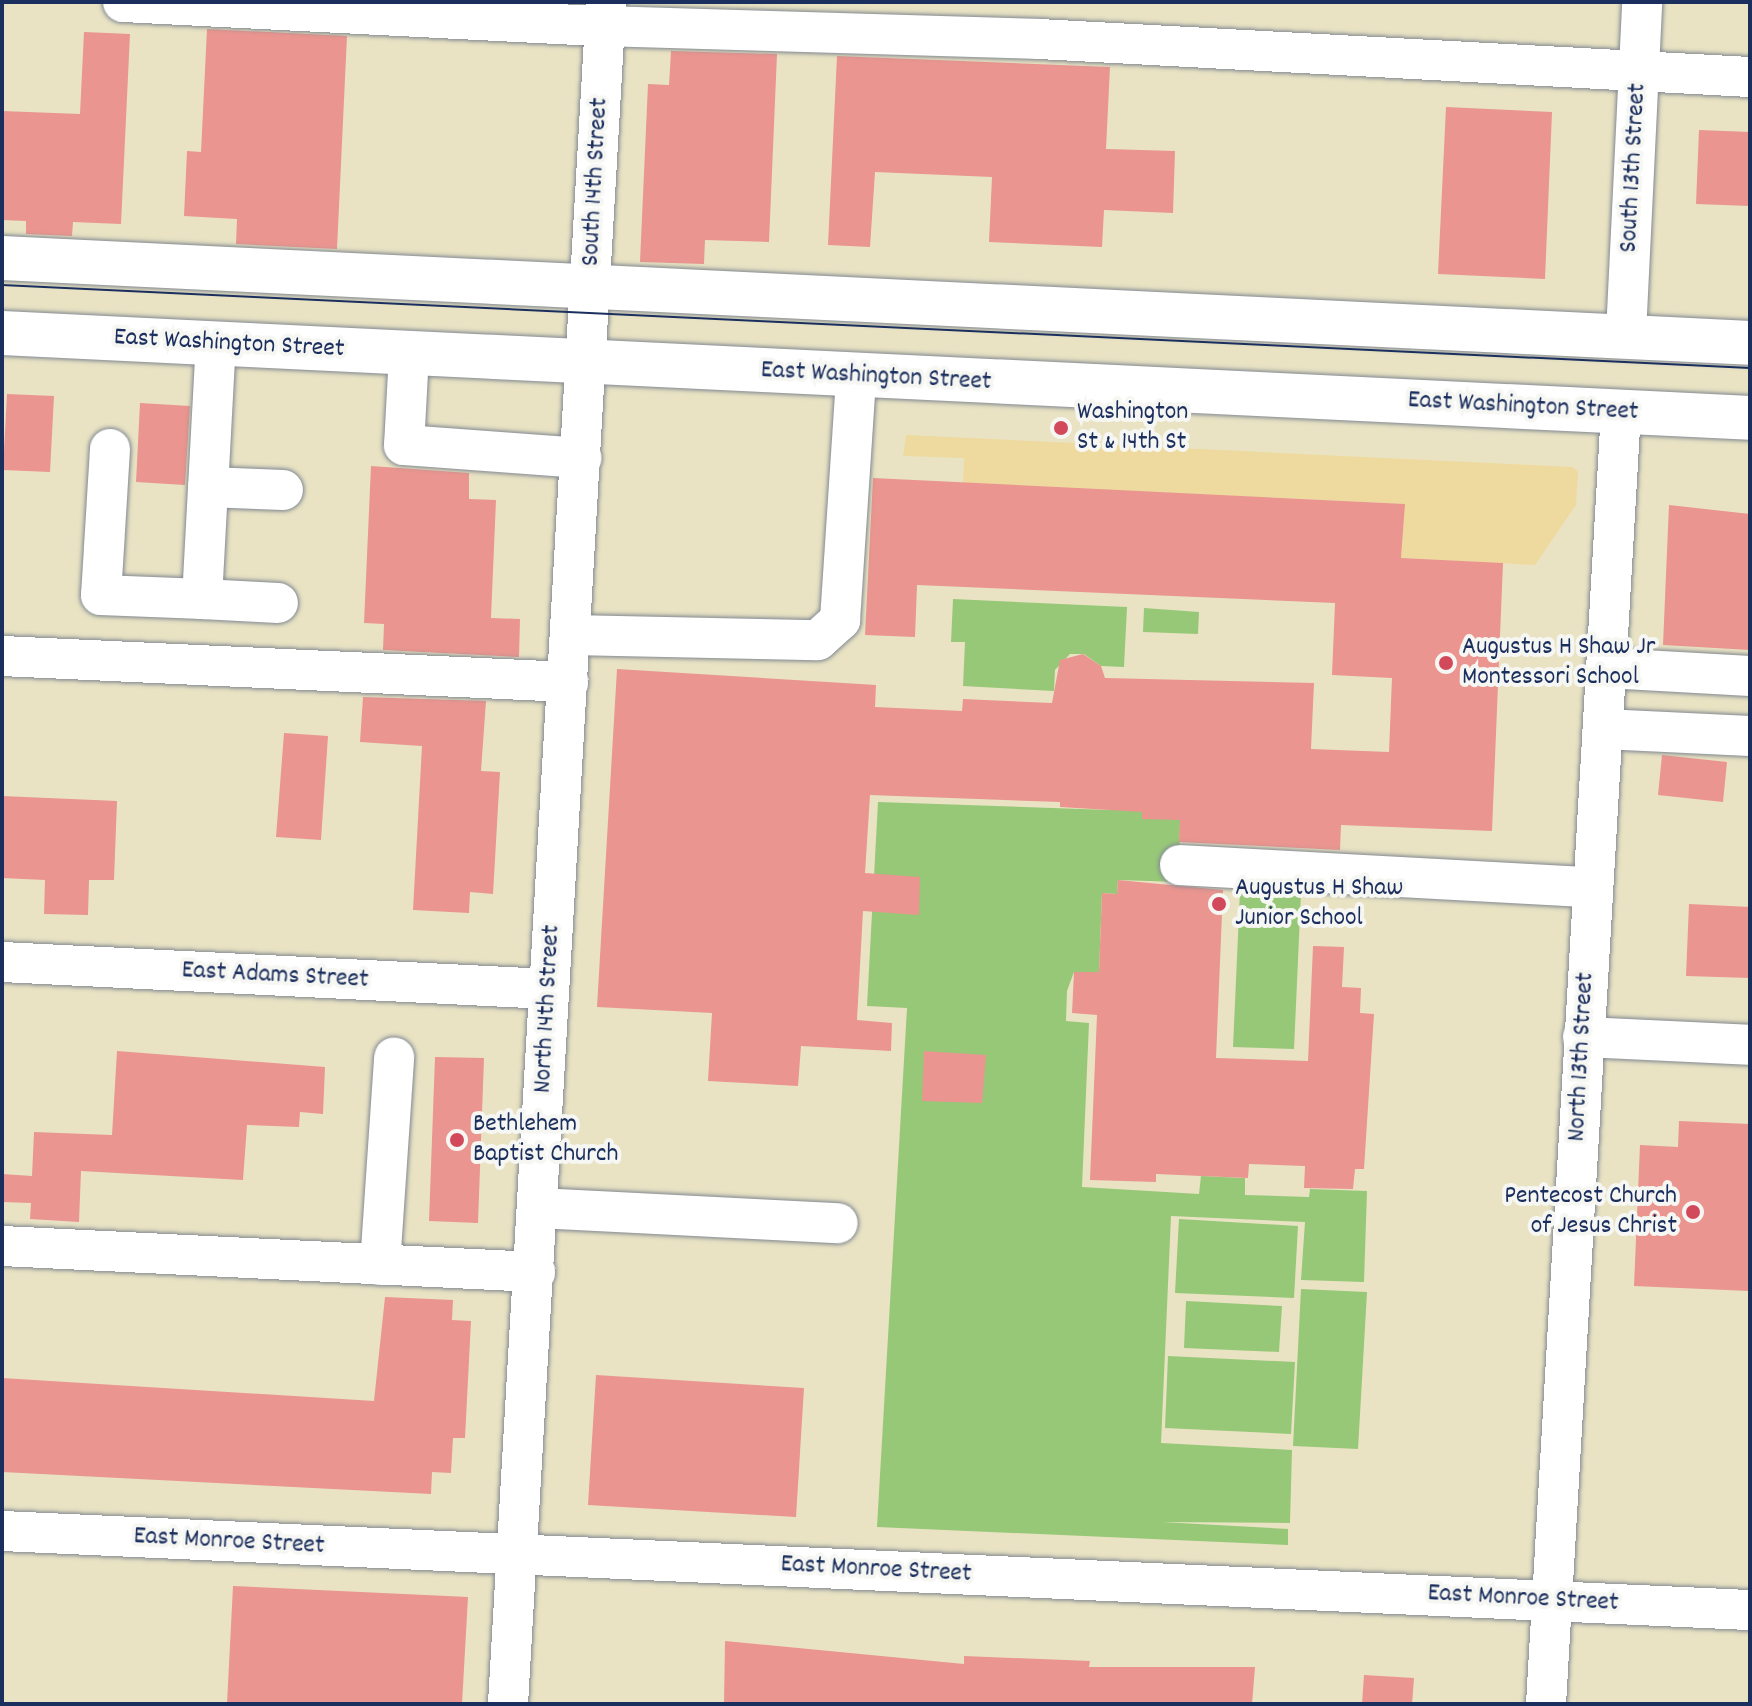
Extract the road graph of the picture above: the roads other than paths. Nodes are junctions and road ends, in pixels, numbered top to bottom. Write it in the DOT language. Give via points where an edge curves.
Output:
graph roads {
  1 [pos="123,2"];
  2 [pos="1642,2"];
  3 [pos="606,14"];
  4 [pos="1639,72"];
  5 [pos="1750,77"];
  6 [pos="2,258"];
  7 [pos="591,286"];
  8 [pos="2,333"];
  9 [pos="1626,334"];
  10 [pos="1750,343"];
  11 [pos="216,344"];
  12 [pos="409,354"];
  13 [pos="587,362"];
  14 [pos="856,376"];
  15 [pos="1621,411"];
  16 [pos="1750,418"];
  17 [pos="110,449"];
  18 [pos="582,458"];
  19 [pos="208,487"];
  20 [pos="283,490"];
  21 [pos="202,599"];
  22 [pos="278,603"];
  23 [pos="571,635"];
  24 [pos="2,656"];
  25 [pos="1607,668"];
  26 [pos="1750,676"];
  27 [pos="568,682"];
  28 [pos="1603,729"];
  29 [pos="1750,736"];
  30 [pos="1180,865"];
  31 [pos="1592,887"];
  32 [pos="2,962"];
  33 [pos="548,989"];
  34 [pos="1583,1037"];
  35 [pos="1750,1045"];
  36 [pos="394,1057"];
  37 [pos="538,1208"];
  38 [pos="838,1223"];
  39 [pos="2,1246"];
  40 [pos="380,1265"];
  41 [pos="535,1272"];
  42 [pos="2,1531"];
  43 [pos="518,1554"];
  44 [pos="1552,1600"];
  45 [pos="1750,1610"];
  46 [pos="508,1704"];
  47 [pos="1546,1704"];
  1 -- 3 [label="street"];
  2 -- 4 [label="street, South 13th Street"];
  3 -- 4 [label="street"];
  3 -- 7 [label="street, South 14th Street"];
  4 -- 5 [label="street"];
  4 -- 9 [label="street, South 13th Street"];
  6 -- 7 [label="main road"];
  7 -- 9 [label="main road"];
  7 -- 13 [label="street, South 14th Street"];
  8 -- 11 [label="main road, East Washington Street"];
  9 -- 10 [label="main road"];
  11 -- 12 [label="main road, East Washington Street"];
  11 -- 19 [label="street"];
  12 -- 13 [label="main road, East Washington Street"];
  12 -- 18 [label="street" via="404,445"];
  13 -- 14 [label="main road, East Washington Street"];
  13 -- 18 [label="street, North 14th Street"];
  14 -- 15 [label="main road, East Washington Street"];
  14 -- 23 [label="street" via="840,620 818,640"];
  15 -- 16 [label="main road, East Washington Street"];
  15 -- 25 [label="street, North 13th Street"];
  17 -- 21 [label="street" via="101,595"];
  18 -- 23 [label="street, North 14th Street"];
  19 -- 20 [label="street"];
  19 -- 21 [label="street"];
  21 -- 22 [label="street"];
  23 -- 27 [label="street, North 14th Street"];
  24 -- 27 [label="street"];
  25 -- 26 [label="street"];
  25 -- 28 [label="street, North 13th Street"];
  27 -- 33 [label="street, North 14th Street"];
  28 -- 29 [label="street"];
  28 -- 31 [label="street, North 13th Street"];
  30 -- 31 [label="street"];
  31 -- 34 [label="street, North 13th Street"];
  32 -- 33 [label="street, East Adams Street"];
  33 -- 37 [label="street, North 14th Street"];
  34 -- 35 [label="street"];
  34 -- 44 [label="street, North 13th Street"];
  36 -- 40 [label="street"];
  37 -- 38 [label="street"];
  37 -- 41 [label="street, North 14th Street"];
  39 -- 40 [label="street"];
  40 -- 41 [label="street"];
  41 -- 43 [label="street, North 14th Street"];
  42 -- 43 [label="street, East Monroe Street"];
  43 -- 44 [label="street, East Monroe Street"];
  43 -- 46 [label="street, North 14th Street"];
  44 -- 45 [label="street, East Monroe Street"];
  44 -- 47 [label="street, North 13th Street"];
}
